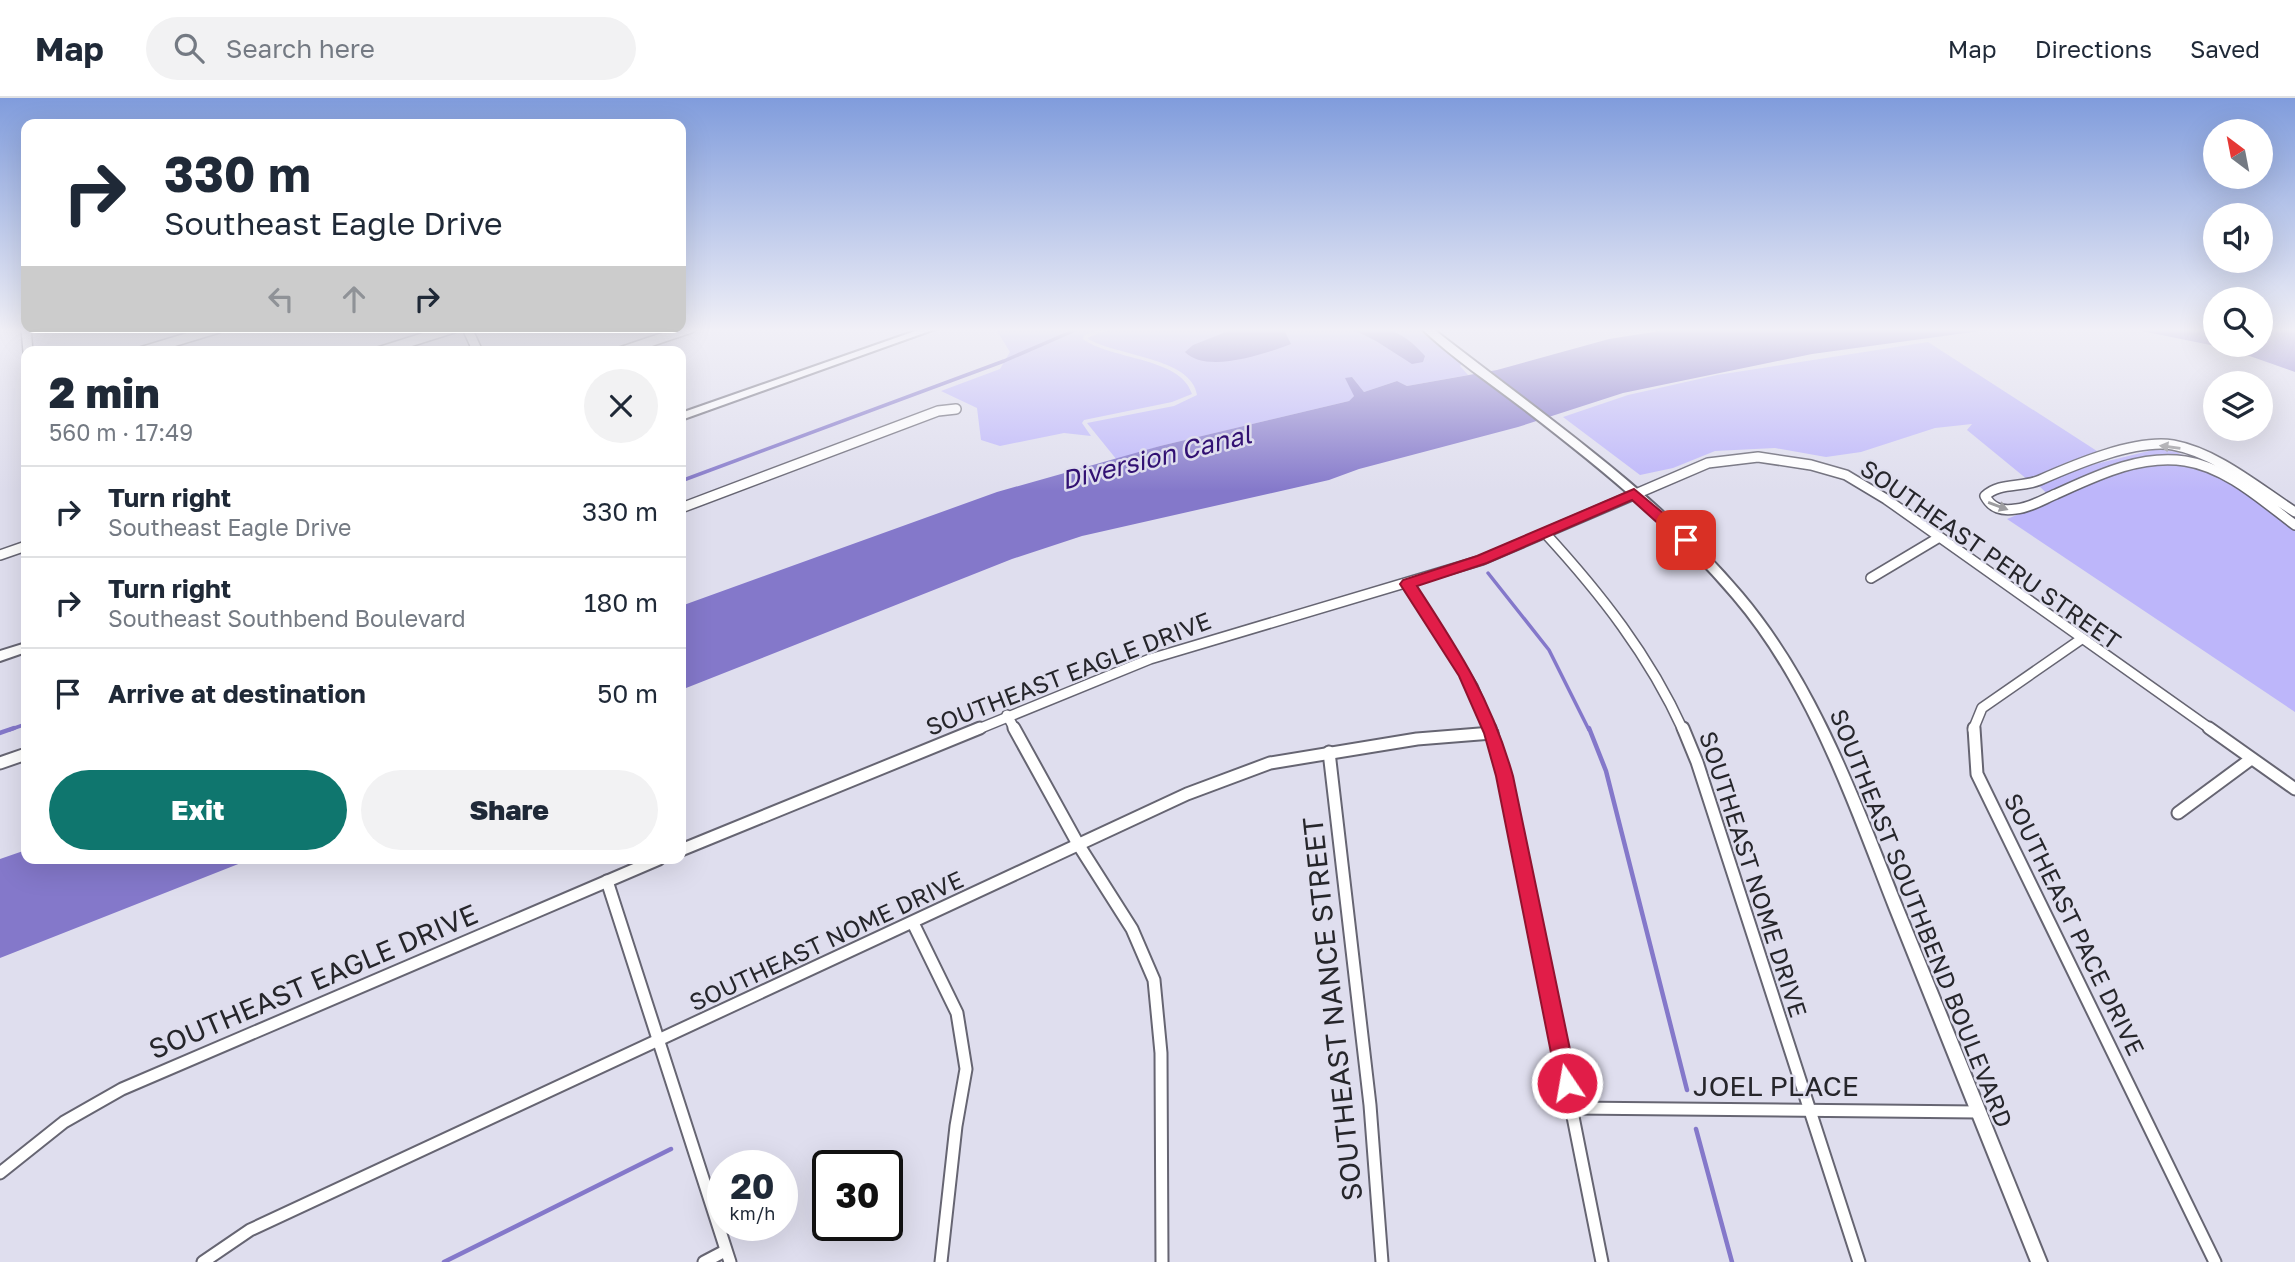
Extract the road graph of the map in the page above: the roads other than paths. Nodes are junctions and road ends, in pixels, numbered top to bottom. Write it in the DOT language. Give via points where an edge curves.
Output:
graph roads {
  1 [pos="780,382"];
  2 [pos="1493,382"];
  3 [pos="956,409"];
  4 [pos="686,415"];
  5 [pos="2203,461"];
  6 [pos="2031,484"];
  7 [pos="1634,494"];
  8 [pos="2046,497"];
  9 [pos="686,506"];
  10 [pos="2295,512"];
  11 [pos="2295,525"];
  12 [pos="1545,533"];
  13 [pos="1938,538"];
  14 [pos="21,548"];
  15 [pos="0,555"];
  16 [pos="1871,578"];
  17 [pos="1408,584"];
  18 [pos="2080,640"];
  19 [pos="21,649"];
  20 [pos="0,656"];
  21 [pos="1007,715"];
  22 [pos="1492,733"];
  23 [pos="1328,752"];
  24 [pos="21,756"];
  25 [pos="2251,759"];
  26 [pos="0,763"];
  27 [pos="2295,789"];
  28 [pos="2178,813"];
  29 [pos="1078,844"];
  30 [pos="686,848"];
  31 [pos="647,864"];
  32 [pos="607,881"];
  33 [pos="913,923"];
  34 [pos="660,1040"];
  35 [pos="1573,1108"];
  36 [pos="1810,1109"];
  37 [pos="1978,1112"];
  38 [pos="0,1173"];
  39 [pos="727,1256"];
  40 [pos="203,1262"];
  41 [pos="704,1262"];
  42 [pos="941,1262"];
  43 [pos="1161,1262"];
  44 [pos="1382,1262"];
  45 [pos="1602,1262"];
  46 [pos="1859,1262"];
  47 [pos="2039,1262"];
  48 [pos="2215,1262"];
  1 -- 4 [label="street"];
  2 -- 7 [label="street, SOUTHEAST SOUTHBEND BOULEVARD"];
  3 -- 9 [label="street" via="937,411"];
  5 -- 6 [label="street, one-way" via="2173,445 2138,447 2074,465"];
  5 -- 8 [label="street" via="2154,460"];
  5 -- 10 [label="street"];
  5 -- 11 [label="street"];
  6 -- 8 [label="street"];
  6 -- 8 [label="street, one-way" via="1992,489 1986,501 2010,510"];
  7 -- 12 [label="street, SOUTHEAST EAGLE DRIVE"];
  7 -- 13 [label="street, SOUTHEAST PERU STREET" via="1708,463 1758,457 1846,475"];
  7 -- 37 [label="street, SOUTHEAST SOUTHBEND BOULEVARD" via="1675,528 1743,603 1798,684 1853,800"];
  12 -- 17 [label="street, SOUTHEAST EAGLE DRIVE"];
  12 -- 36 [label="street, SOUTHEAST NOME DRIVE" via="1630,631 1679,717"];
  13 -- 16 [label="street"];
  13 -- 18 [label="street, SOUTHEAST PERU STREET"];
  14 -- 15 [label="street"];
  17 -- 21 [label="street, SOUTHEAST EAGLE DRIVE" via="1150,659"];
  17 -- 22 [label="street" via="1469,678"];
  18 -- 25 [label="street, SOUTHEAST PERU STREET"];
  18 -- 48 [label="street, SOUTHEAST PACE DRIVE" via="1982,708 1973,730 1977,774"];
  19 -- 20 [label="street"];
  21 -- 29 [label="street"];
  21 -- 30 [label="street, SOUTHEAST EAGLE DRIVE"];
  22 -- 23 [label="street, SOUTHEAST NOME DRIVE"];
  22 -- 35 [label="street"];
  23 -- 29 [label="street, SOUTHEAST NOME DRIVE" via="1258,767"];
  23 -- 44 [label="street, SOUTHEAST NANCE STREET" via="1370,1105"];
  24 -- 26 [label="street"];
  25 -- 27 [label="street, SOUTHEAST PERU STREET"];
  25 -- 28 [label="street"];
  29 -- 33 [label="street, SOUTHEAST NOME DRIVE"];
  29 -- 43 [label="street" via="1132,929 1154,980 1161,1053"];
  31 -- 32 [label="street, SOUTHEAST EAGLE DRIVE"];
  32 -- 34 [label="street"];
  32 -- 38 [label="street, SOUTHEAST EAGLE DRIVE" via="122,1089 64,1122"];
  33 -- 34 [label="street, SOUTHEAST NOME DRIVE"];
  33 -- 42 [label="street" via="957,1013 966,1069"];
  34 -- 39 [label="street"];
  34 -- 40 [label="street, SOUTHEAST NOME DRIVE" via="250,1230"];
  35 -- 36 [label="street, JOEL PLACE"];
  35 -- 45 [label="street"];
  36 -- 37 [label="street, JOEL PLACE"];
  36 -- 46 [label="street, SOUTHEAST NOME DRIVE"];
  37 -- 47 [label="street, SOUTHEAST SOUTHBEND BOULEVARD"];
  39 -- 41 [label="street"];
}
